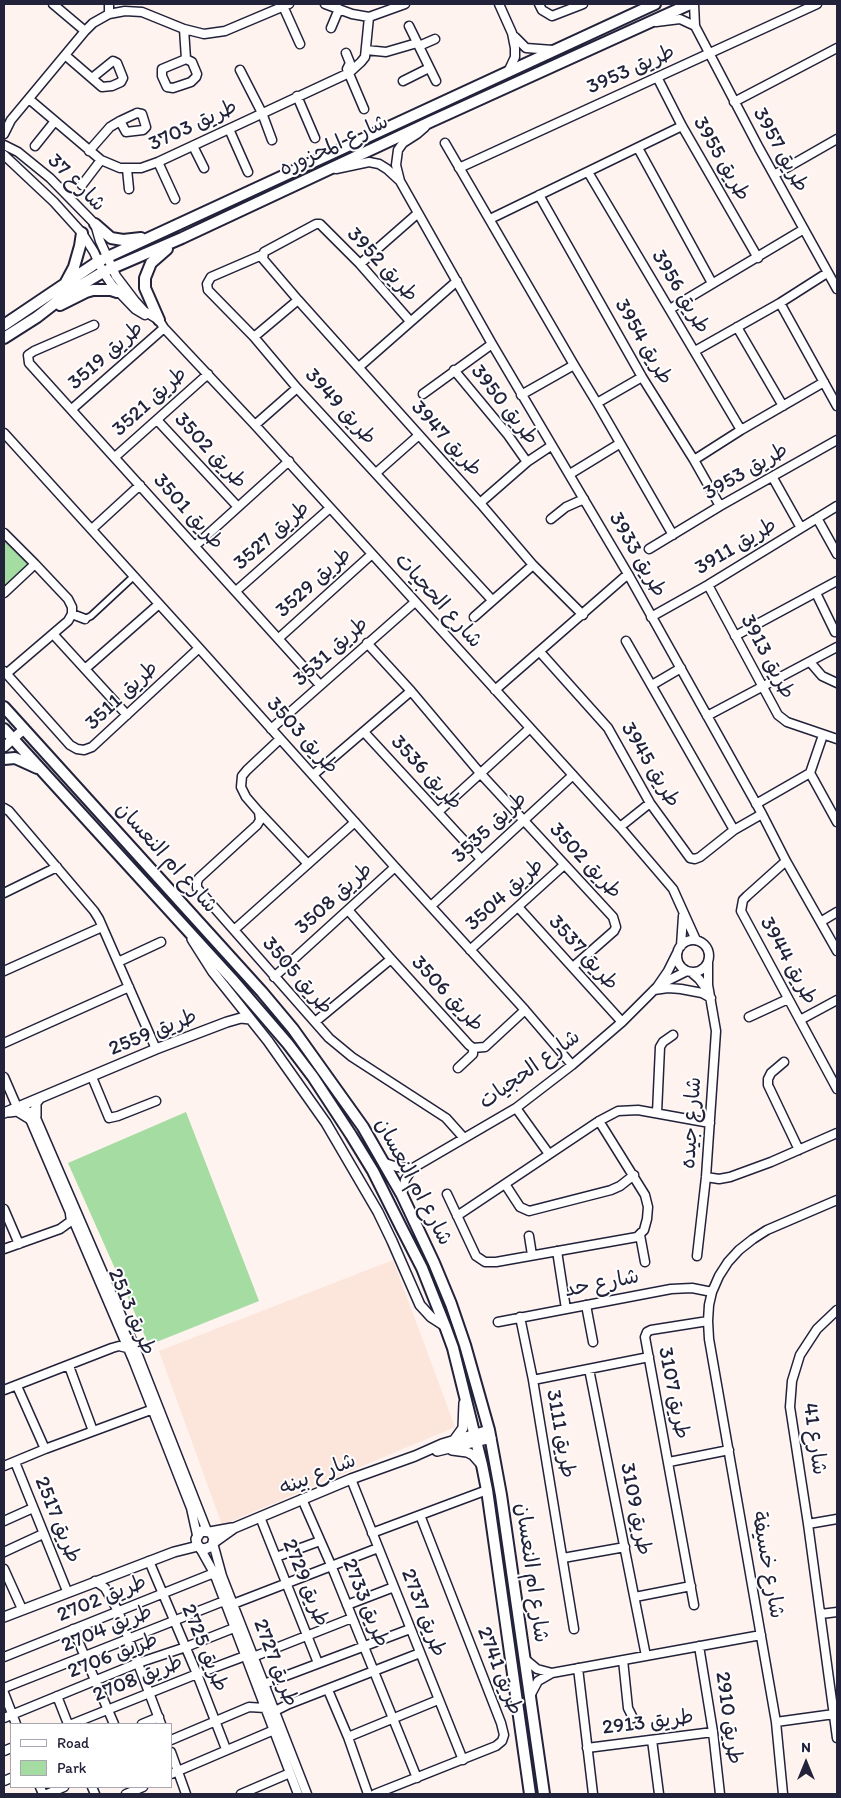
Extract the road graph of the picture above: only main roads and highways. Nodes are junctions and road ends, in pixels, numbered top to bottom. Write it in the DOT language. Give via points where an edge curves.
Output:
graph roads {
  1 [pos="655,4"];
  2 [pos="690,4"];
  3 [pos="95,224"];
  4 [pos="82,233"];
  5 [pos="155,235"];
  6 [pos="182,238"];
  7 [pos="65,284"];
  8 [pos="117,292"];
  9 [pos="51,306"];
  10 [pos="161,324"];
  11 [pos="4,325"];
  12 [pos="4,338"];
  13 [pos="4,707"];
  14 [pos="4,729"];
  15 [pos="4,759"];
  16 [pos="42,771"];
  17 [pos="530,1794"];
  18 [pos="544,1794"];
  1 -- 5 [label="main road, شارع المحزوره"];
  2 -- 6 [label="main road, شارع المحزوره"];
  3 -- 5 [label="main road" via="115,239"];
  4 -- 7 [label="main road" via="74,267"];
  5 -- 7 [label="main road, شارع المحزوره" via="104,259"];
  6 -- 9 [label="main road, شارع المحزوره" via="108,270"];
  6 -- 10 [label="main road" via="158,255 146,273 145,288"];
  7 -- 11 [label="main road, شارع المحزوره"];
  8 -- 9 [label="main road" via="93,290"];
  9 -- 12 [label="main road, شارع المحزوره"];
  13 -- 18 [label="main road, شارع ام النعسان" via="262,992 322,1068 363,1127 402,1195 451,1304 490,1434"];
  14 -- 16 [label="main road, شارع ام النعسان"];
  15 -- 16 [label="main road" via="15,758"];
  16 -- 17 [label="main road, شارع ام النعسان" via="288,1044 373,1171 422,1268 445,1326 482,1465"];
}
